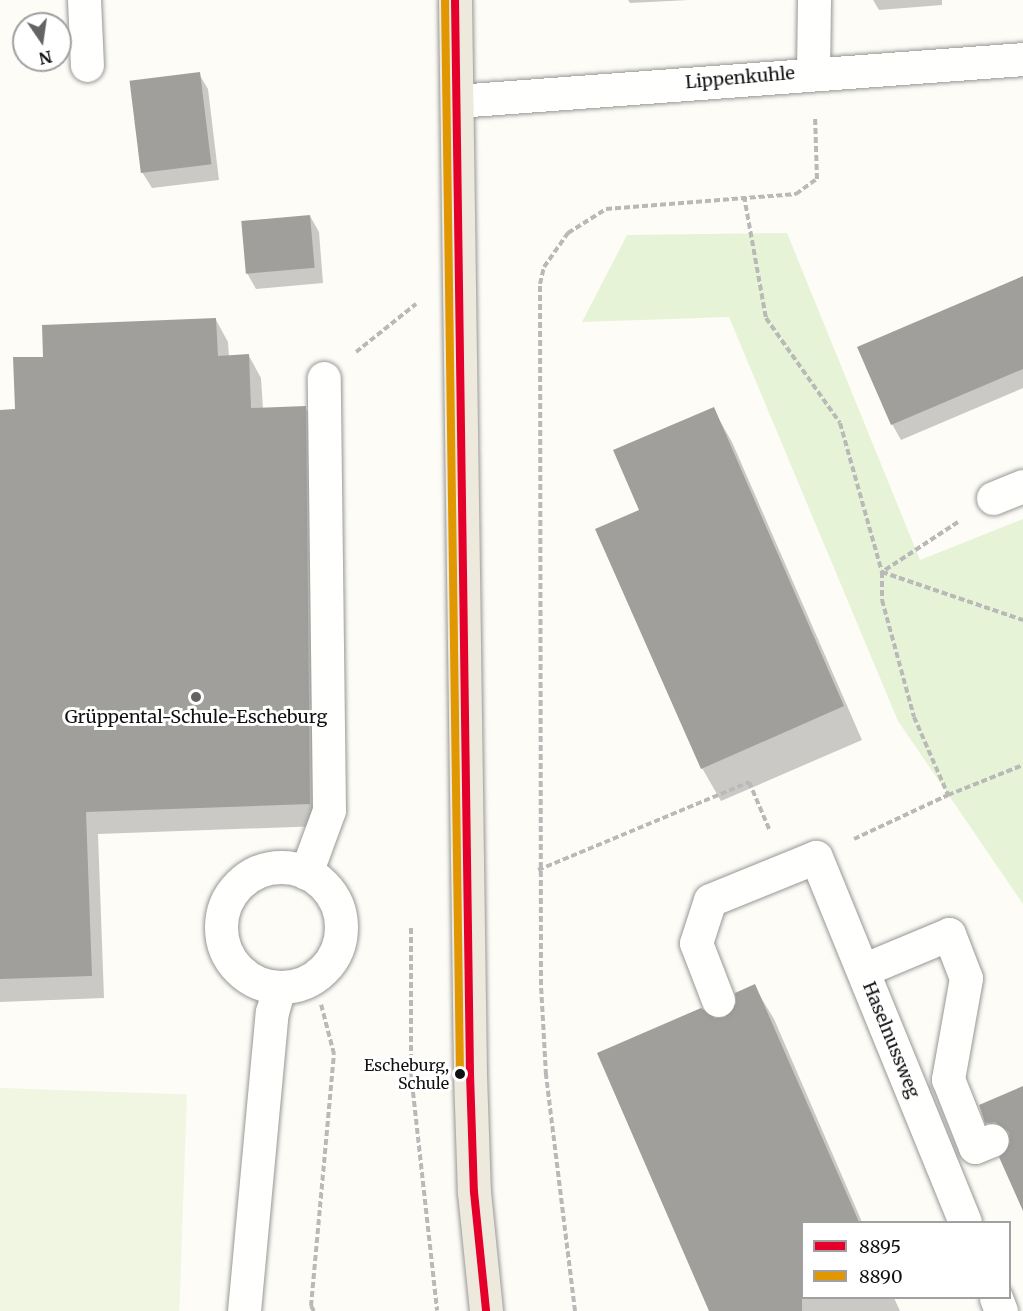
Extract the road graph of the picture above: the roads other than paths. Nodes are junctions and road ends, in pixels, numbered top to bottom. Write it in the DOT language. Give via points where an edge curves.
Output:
graph roads {
  1 [pos="84,0"];
  2 [pos="455,0"];
  3 [pos="814,0"];
  4 [pos="1023,59"];
  5 [pos="87,65"];
  6 [pos="813,72"];
  7 [pos="458,101"];
  8 [pos="324,378"];
  9 [pos="1023,486"];
  10 [pos="993,498"];
  11 [pos="306,873"];
  12 [pos="863,970"];
  13 [pos="279,988"];
  14 [pos="718,1000"];
  15 [pos="992,1140"];
  16 [pos="965,1221"];
  17 [pos="244,1311"];
  18 [pos="486,1311"];
  1 -- 5 [label="street"];
  2 -- 7 [label="main road"];
  3 -- 6 [label="street"];
  4 -- 6 [label="street, Lippenkuhle"];
  6 -- 7 [label="street, Lippenkuhle"];
  7 -- 18 [label="main road" via="470,1086 474,1192"];
  8 -- 11 [label="street" via="329,810"];
  9 -- 10 [label="street"];
  11 -- 13 [label="street" via="332,895 342,928 336,952 314,978"];
  11 -- 13 [label="street" via="285,867 254,873 237,887 222,914 221,935 234,964 259,983"];
  12 -- 14 [label="street, Haselnussweg" via="816,857 710,900 696,943"];
  12 -- 15 [label="street" via="949,934 966,978 948,1079 975,1147"];
  12 -- 16 [label="street, Haselnussweg"];
  13 -- 17 [label="street" via="272,1012"];
}
